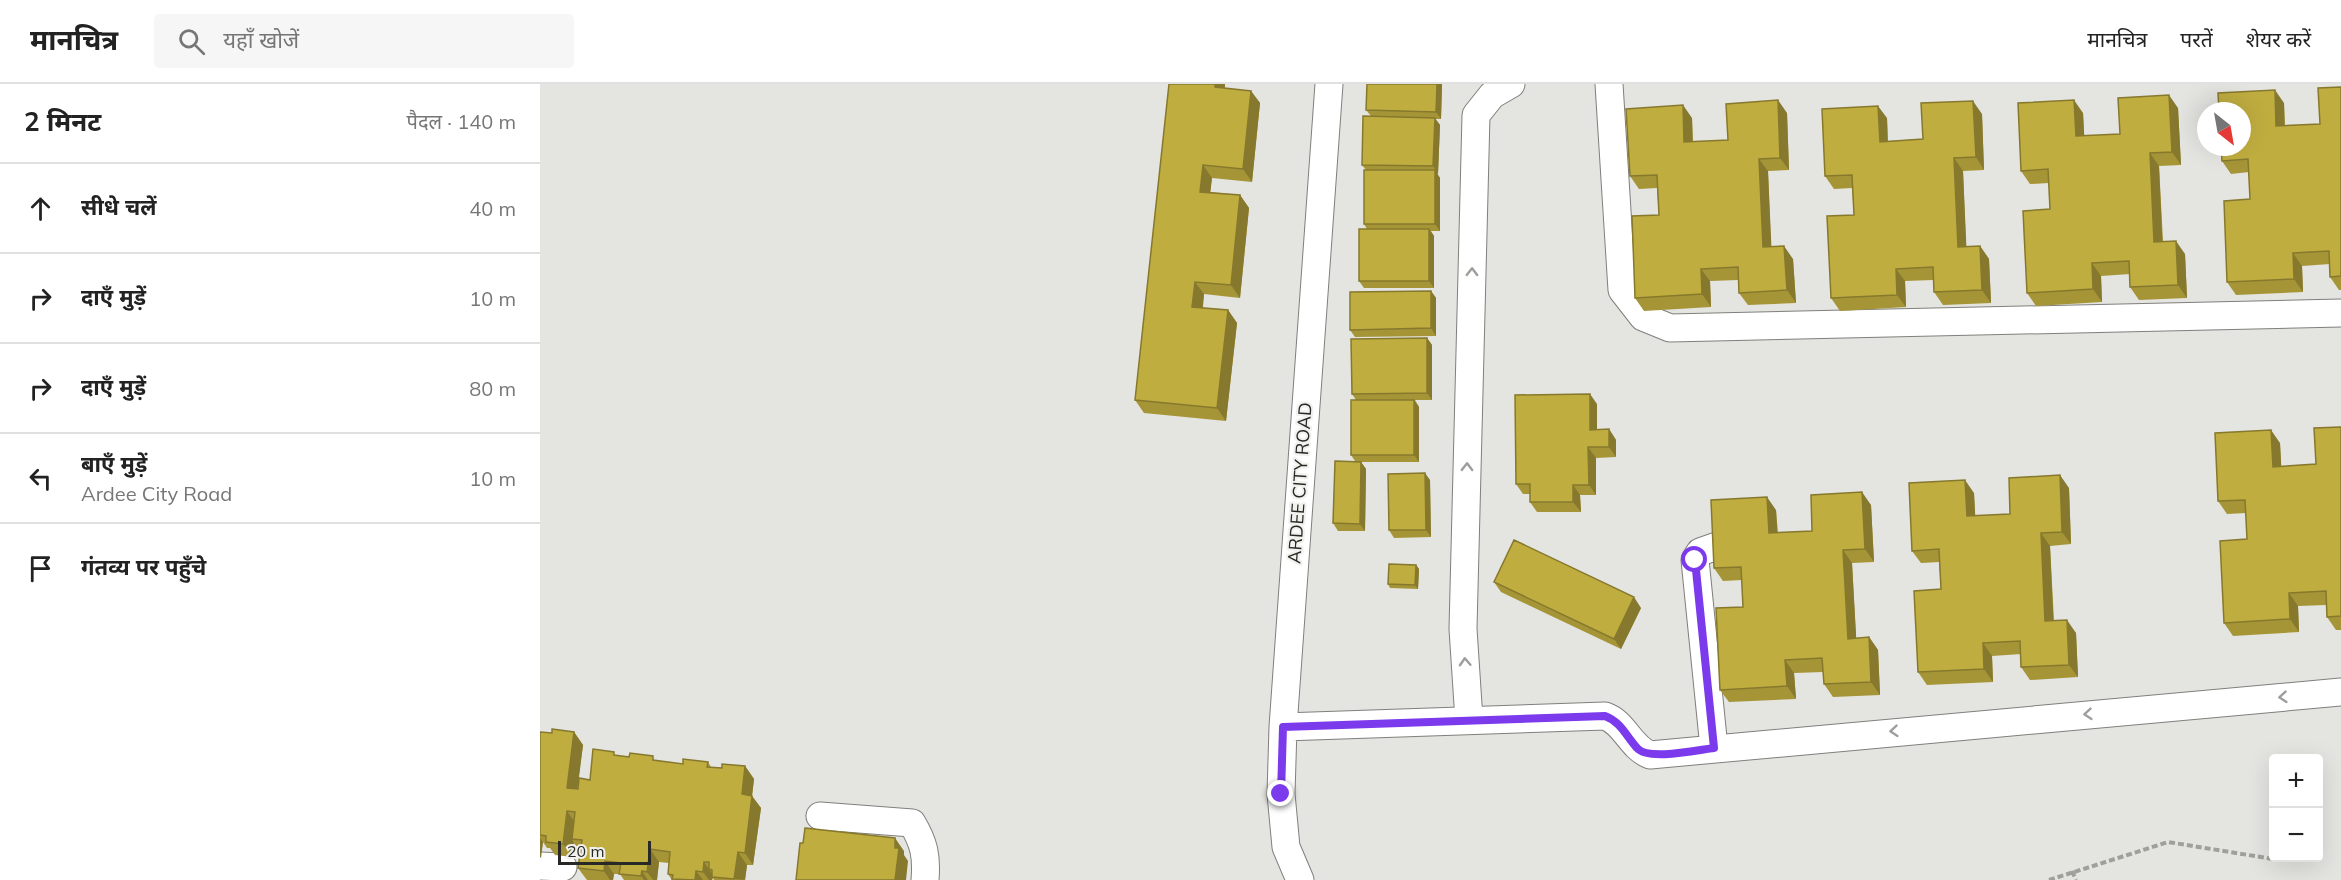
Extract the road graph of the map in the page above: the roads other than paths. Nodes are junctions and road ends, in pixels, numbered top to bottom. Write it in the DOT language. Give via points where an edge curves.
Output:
graph roads {
  1 [pos="1329,84"];
  2 [pos="1511,84"];
  3 [pos="1609,84"];
  4 [pos="2341,313"];
  5 [pos="1717,546"];
  6 [pos="2341,692"];
  7 [pos="1469,720"];
  8 [pos="1283,727"];
  9 [pos="1714,748"];
  10 [pos="820,816"];
  11 [pos="925,880"];
  12 [pos="1300,880"];
  1 -- 8 [label="street, ARDEE CITY ROAD"];
  7 -- 2 [label="street, one-way" via="1463,629 1476,115 1492,95"];
  3 -- 4 [label="street" via="1622,290 1643,317 1670,328"];
  5 -- 9 [label="street" via="1700,552 1695,560"];
  6 -- 9 [label="street, one-way"];
  7 -- 8 [label="street"];
  7 -- 9 [label="street" via="1605,716 1616,720 1639,751 1650,755"];
  8 -- 12 [label="street, ARDEE CITY ROAD" via="1281,794 1286,848"];
  10 -- 11 [label="street" via="912,823 922,840"];
}
